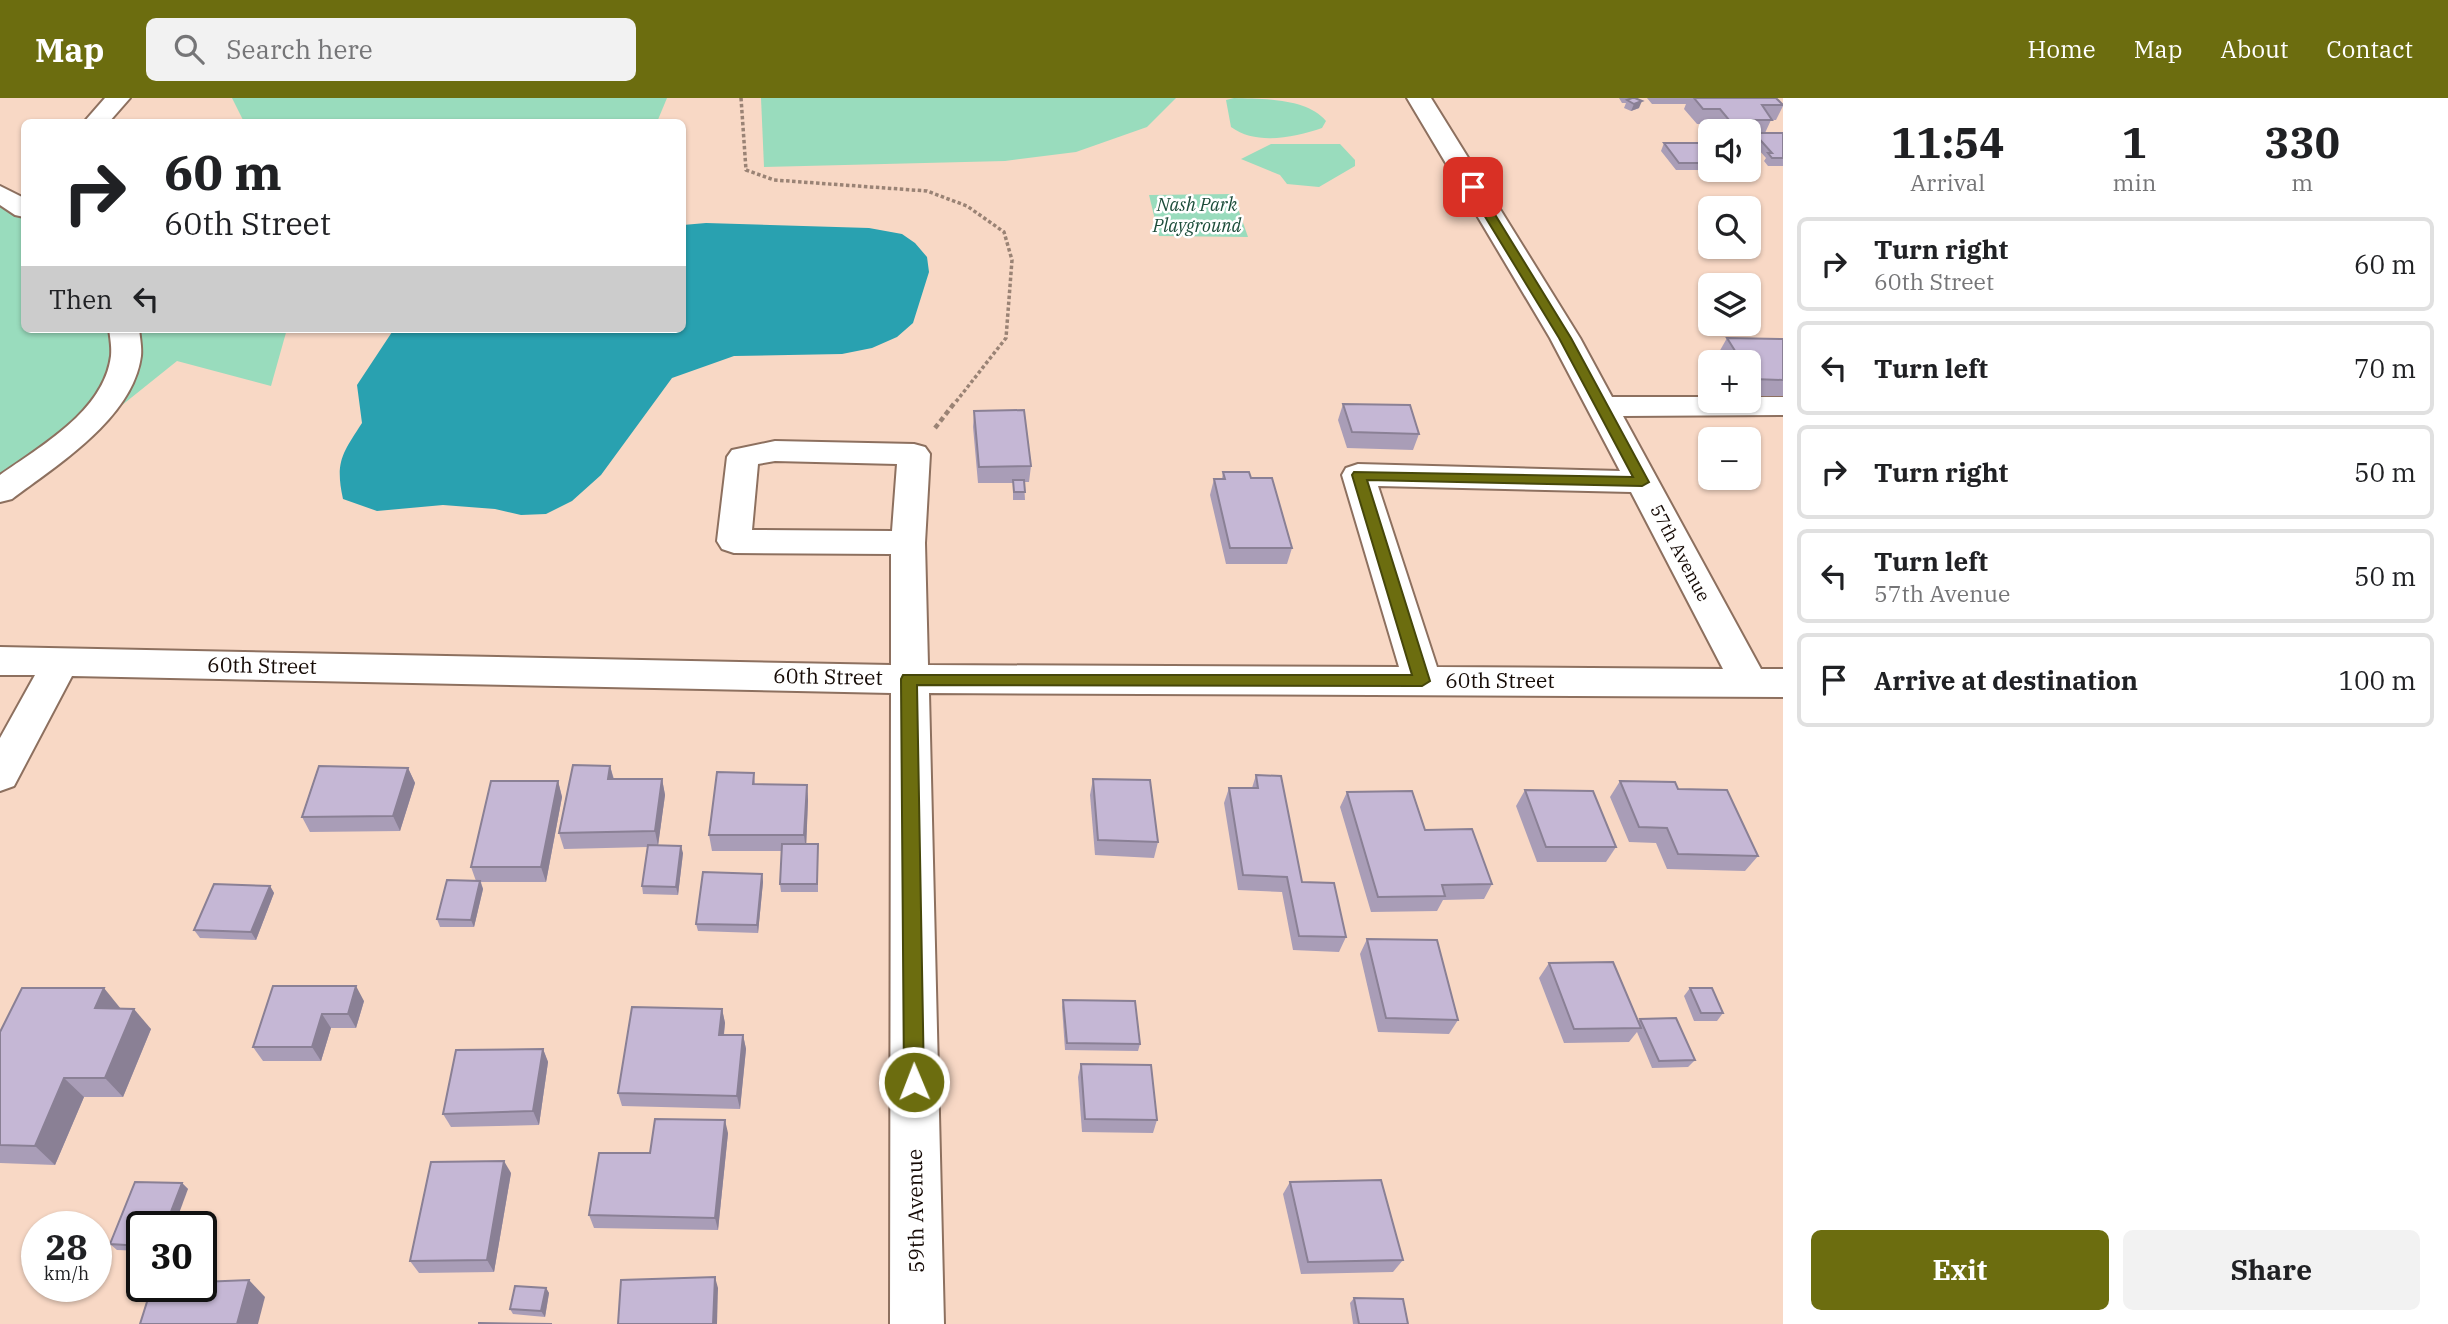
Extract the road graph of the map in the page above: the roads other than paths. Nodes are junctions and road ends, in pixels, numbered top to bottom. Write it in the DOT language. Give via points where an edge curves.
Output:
graph roads {
  1 [pos="118,98"];
  2 [pos="1419,98"];
  3 [pos="99,119"];
  4 [pos="124,333"];
  5 [pos="1602,407"];
  6 [pos="1783,407"];
  7 [pos="1642,482"];
  8 [pos="0,491"];
  9 [pos="908,543"];
  10 [pos="0,661"];
  11 [pos="61,662"];
  12 [pos="909,679"];
  13 [pos="1422,681"];
  14 [pos="1766,682"];
  15 [pos="0,775"];
  16 [pos="917,1324"];
  1 -- 3 [label="street"];
  2 -- 5 [label="street, 57th Avenue"];
  4 -- 8 [label="street" via="127,363 115,390 95,416"];
  5 -- 6 [label="street"];
  5 -- 7 [label="street, 57th Avenue"];
  7 -- 13 [label="street" via="1358,475"];
  7 -- 14 [label="street, 57th Avenue"];
  9 -- 9 [label="street, 59th Avenue" via="914,454 775,451 743,457 734,541"];
  9 -- 12 [label="street, 59th Avenue"];
  10 -- 11 [label="street, 60th Street"];
  11 -- 12 [label="street, 60th Street"];
  11 -- 15 [label="street"];
  12 -- 13 [label="street, 60th Street"];
  12 -- 16 [label="street, 59th Avenue"];
  13 -- 14 [label="street, 60th Street"];
}
